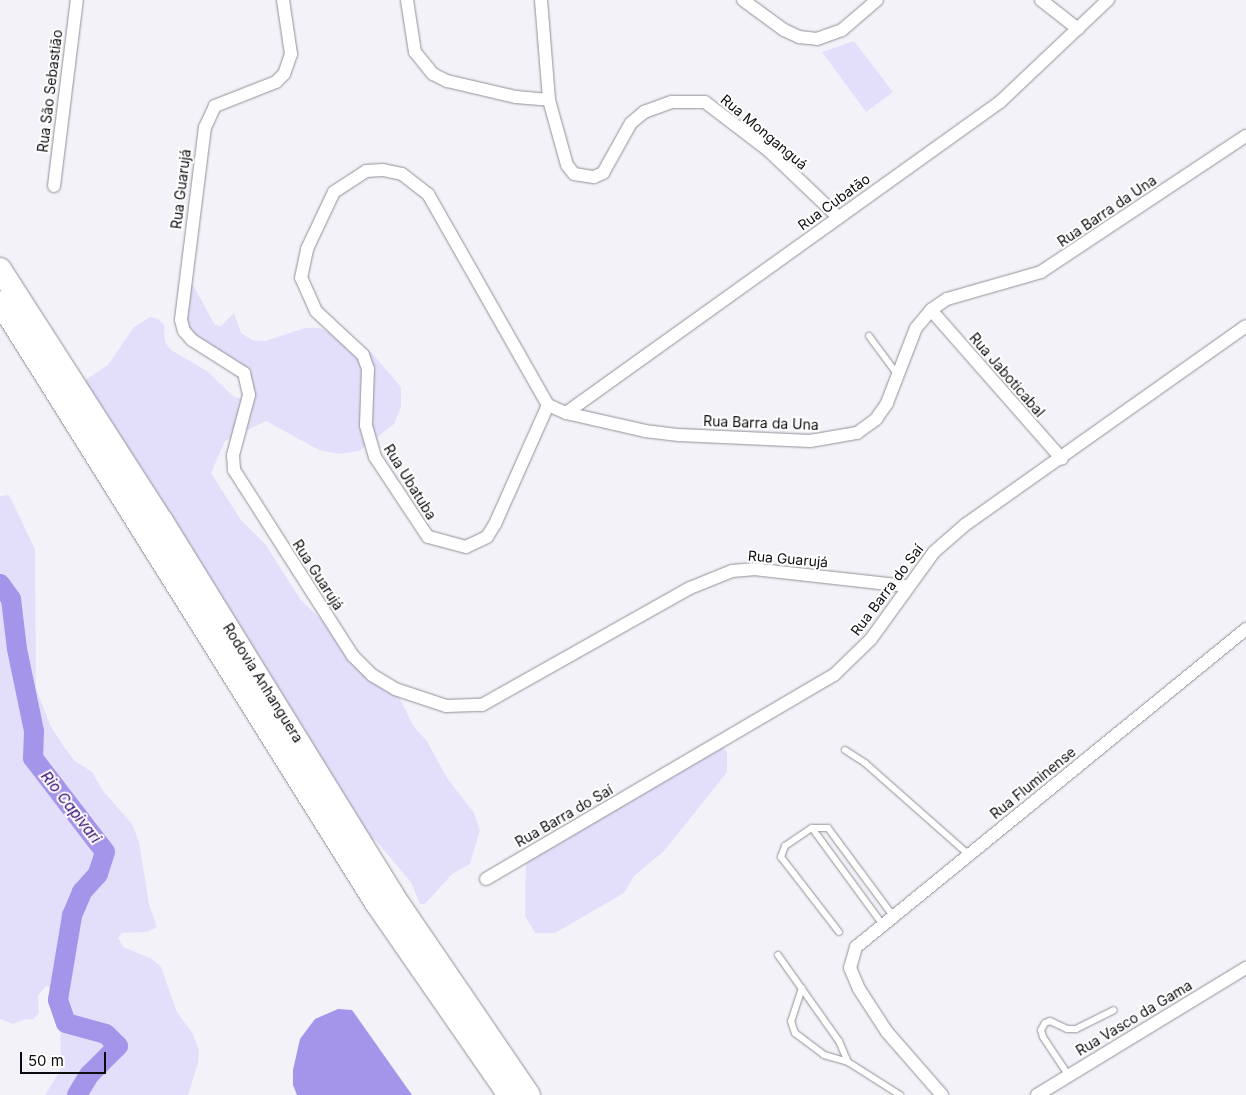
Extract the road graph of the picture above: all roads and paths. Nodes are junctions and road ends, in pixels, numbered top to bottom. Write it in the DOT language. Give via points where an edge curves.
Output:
graph roads {
  1 [pos="77,0"];
  2 [pos="283,0"];
  3 [pos="407,0"];
  4 [pos="541,0"];
  5 [pos="743,0"];
  6 [pos="877,0"];
  7 [pos="1041,0"];
  8 [pos="1108,0"];
  9 [pos="1078,29"];
  10 [pos="549,100"];
  11 [pos="1246,136"];
  12 [pos="54,186"];
  13 [pos="838,217"];
  14 [pos="0,269"];
  15 [pos="0,302"];
  16 [pos="931,310"];
  17 [pos="1246,326"];
  18 [pos="869,336"];
  19 [pos="898,375"];
  20 [pos="548,405"];
  21 [pos="566,413"];
  22 [pos="1062,459"];
  23 [pos="907,586"];
  24 [pos="1246,629"];
  25 [pos="845,750"];
  26 [pos="812,828"];
  27 [pos="969,855"];
  28 [pos="486,878"];
  29 [pos="894,916"];
  30 [pos="882,925"];
  31 [pos="839,932"];
  32 [pos="778,955"];
  33 [pos="1246,968"];
  34 [pos="802,988"];
  35 [pos="1114,1010"];
  36 [pos="848,1062"];
  37 [pos="1069,1076"];
  38 [pos="509,1095"];
  39 [pos="529,1095"];
  40 [pos="900,1095"];
  41 [pos="942,1095"];
  42 [pos="1037,1095"];
  1 -- 12 [label="street, Rua São Sebastião"];
  2 -- 23 [label="street, Rua Guarujá" via="291,54 284,74 276,82 215,106 204,127 181,320 184,331 192,340 244,373 249,395 233,455 234,470 352,656 372,675 395,689 446,706 482,705 690,588 732,571 753,569"];
  3 -- 10 [label="street" via="415,52 433,74 446,81 516,97"];
  4 -- 10 [label="street, Rua Monganguá"];
  5 -- 6 [label="street" via="799,38 817,39 842,30"];
  7 -- 9 [label="street"];
  8 -- 9 [label="street, Rua Cubatão"];
  9 -- 13 [label="street, Rua Cubatão" via="1000,102"];
  10 -- 13 [label="street, Rua Monganguá" via="567,165 574,174 594,177 603,173 631,123 644,112 672,102 705,102 768,150"];
  11 -- 16 [label="street, Rua Barra da Una" via="1041,272 947,299"];
  13 -- 21 [label="street, Rua Cubatão"];
  14 -- 39 [label="highway, Rodovia Anhanguera" via="203,586 392,894"];
  15 -- 38 [label="highway, Rodovia Anhanguera" via="376,903"];
  16 -- 19 [label="street, Rua Barra da Una" via="916,328"];
  16 -- 22 [label="street, Rua Jaboticabal"];
  17 -- 22 [label="street, Rua Barra do Saí"];
  18 -- 19 [label="lane"];
  19 -- 21 [label="street, Rua Barra da Una" via="888,403 876,419 857,433 835,439 810,441 679,435"];
  20 -- 20 [label="street, Rua Ubatuba" via="428,194 418,183 402,174 383,170 366,172 334,192 307,250 301,278 316,311 363,355 368,369 368,441 374,457 428,537 466,547 487,537"];
  20 -- 21 [label="street, Rua Barra da Una"];
  22 -- 23 [label="street, Rua Barra do Saí" via="965,525 934,552"];
  23 -- 28 [label="street, Rua Barra do Saí" via="872,639 834,675"];
  24 -- 27 [label="street, Rua Fluminense"];
  25 -- 27 [label="lane" via="865,763"];
  26 -- 29 [label="lane" via="828,828"];
  26 -- 30 [label="lane"];
  26 -- 31 [label="lane" via="785,846 781,856 784,865"];
  27 -- 29 [label="street, Rua Fluminense"];
  29 -- 30 [label="street, Rua Fluminense"];
  30 -- 41 [label="street, Rua Fluminense" via="856,947 850,968 853,978 887,1032"];
  32 -- 34 [label="lane"];
  33 -- 37 [label="street, Rua Vasco da Gama"];
  34 -- 36 [label="lane" via="839,1041"];
  34 -- 36 [label="lane" via="791,1021 796,1033 824,1055"];
  35 -- 37 [label="lane" via="1076,1029 1045,1023 1041,1030 1043,1037"];
  36 -- 40 [label="lane"];
  37 -- 42 [label="street, Rua Vasco da Gama"];
}
